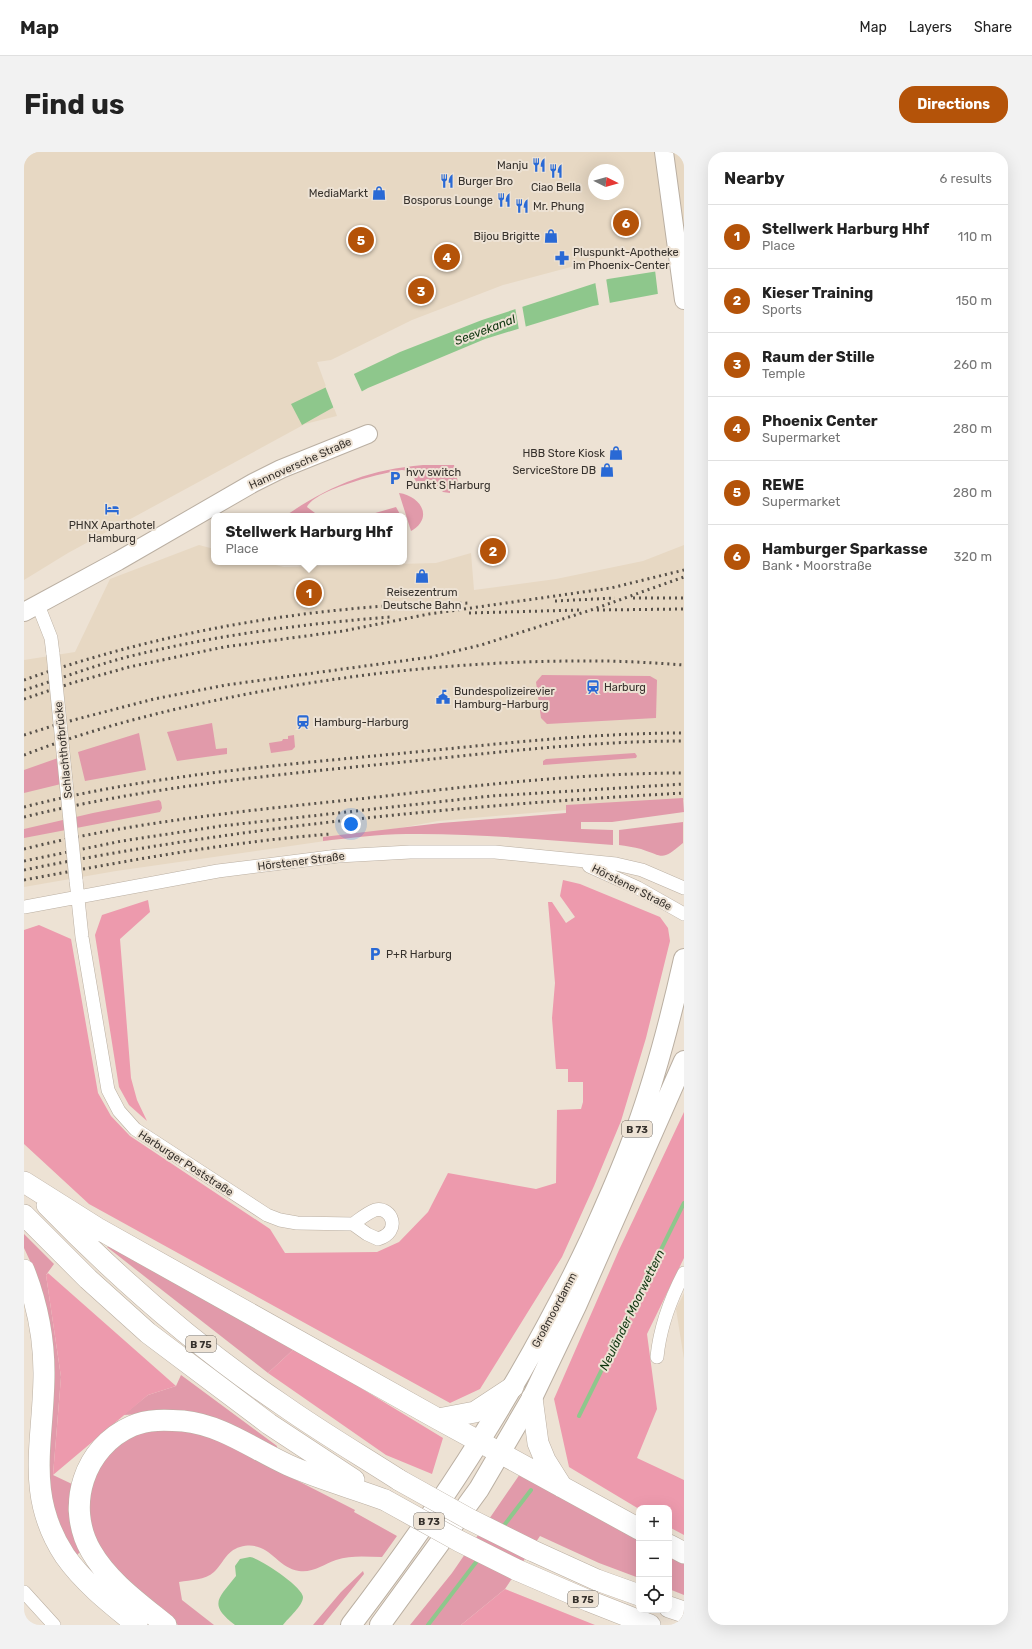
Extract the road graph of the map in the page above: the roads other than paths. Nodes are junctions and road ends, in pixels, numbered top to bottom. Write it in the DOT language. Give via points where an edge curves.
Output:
graph roads {
  1 [pos="664,152"];
  2 [pos="670,193"];
  3 [pos="684,219"];
  4 [pos="684,300"];
  5 [pos="368,434"];
  6 [pos="31,608"];
  7 [pos="580,862"];
  8 [pos="684,888"];
  9 [pos="78,898"];
  10 [pos="24,907"];
  11 [pos="684,914"];
  12 [pos="684,959"];
  13 [pos="684,1062"];
  14 [pos="24,1182"];
  15 [pos="24,1215"];
  16 [pos="353,1224"];
  17 [pos="24,1270"];
  18 [pos="684,1273"];
  19 [pos="657,1357"];
  20 [pos="513,1387"];
  21 [pos="532,1398"];
  22 [pos="438,1419"];
  23 [pos="480,1443"];
  24 [pos="500,1454"];
  25 [pos="562,1487"];
  26 [pos="385,1500"];
  27 [pos="636,1527"];
  28 [pos="672,1547"];
  29 [pos="684,1554"];
  30 [pos="24,1592"];
  31 [pos="636,1595"];
  32 [pos="672,1608"];
  33 [pos="684,1612"];
  34 [pos="54,1625"];
  35 [pos="137,1625"];
  36 [pos="166,1625"];
  37 [pos="351,1625"];
  38 [pos="380,1625"];
  39 [pos="650,1625"];
  1 -- 2 [label="main road"];
  2 -- 3 [label="main road"];
  2 -- 4 [label="main road"];
  5 -- 6 [label="main road, Hannoversche Straße" via="253,483"];
  6 -- 9 [label="street, Schlachthofbrücke, bridge" via="51,638"];
  7 -- 8 [label="street, Hörstener Straße" via="616,864 642,870"];
  7 -- 9 [label="street, Hörstener Straße" via="494,852 345,855 218,871"];
  7 -- 11 [label="street, Hörstener Straße" via="638,888"];
  9 -- 10 [label="street, Hörstener Straße"];
  9 -- 16 [label="street, Harburger Poststraße" via="82,937 108,1090 119,1111 135,1129 267,1215 296,1223"];
  12 -- 20 [label="main road, Großmoordamm / B 73" via="642,1114 628,1152 566,1290"];
  13 -- 21 [label="main road, Großmoordamm / B 73" via="576,1306"];
  14 -- 22 [label="highway, B 75" via="97,1228"];
  14 -- 31 [label="highway, B 75, bridge" via="103,1261 174,1323 283,1406 398,1480 469,1519 597,1580"];
  15 -- 26 [label="highway, B 75" via="82,1274 148,1333 269,1424"];
  17 -- 35 [label="highway" via="38,1313 43,1350 44,1375 38,1462 44,1511 53,1534 73,1566 99,1593"];
  18 -- 19 [label="street" via="670,1302 660,1335"];
  20 -- 22 [label="highway" via="475,1412"];
  20 -- 23 [label="main road, Großmoordamm / B 73"];
  21 -- 24 [label="main road, Großmoordamm / B 73"];
  21 -- 25 [label="highway" via="538,1443"];
  22 -- 23 [label="highway, B 75"];
  23 -- 24 [label="highway"];
  23 -- 37 [label="main road, Großmoordamm / B 73" via="424,1526"];
  24 -- 25 [label="highway"];
  24 -- 38 [label="main road, Großmoordamm / B 73" via="445,1538"];
  25 -- 27 [label="highway"];
  26 -- 36 [label="highway, B 75" via="289,1465 218,1430 198,1423 157,1420 123,1431 102,1447 88,1467 80,1490 82,1528 91,1551 106,1572"];
  26 -- 39 [label="highway, B 75, bridge" via="517,1570"];
  28 -- 29 [label="highway"];
  30 -- 34 [label="street"];
  32 -- 33 [label="highway"];
}
